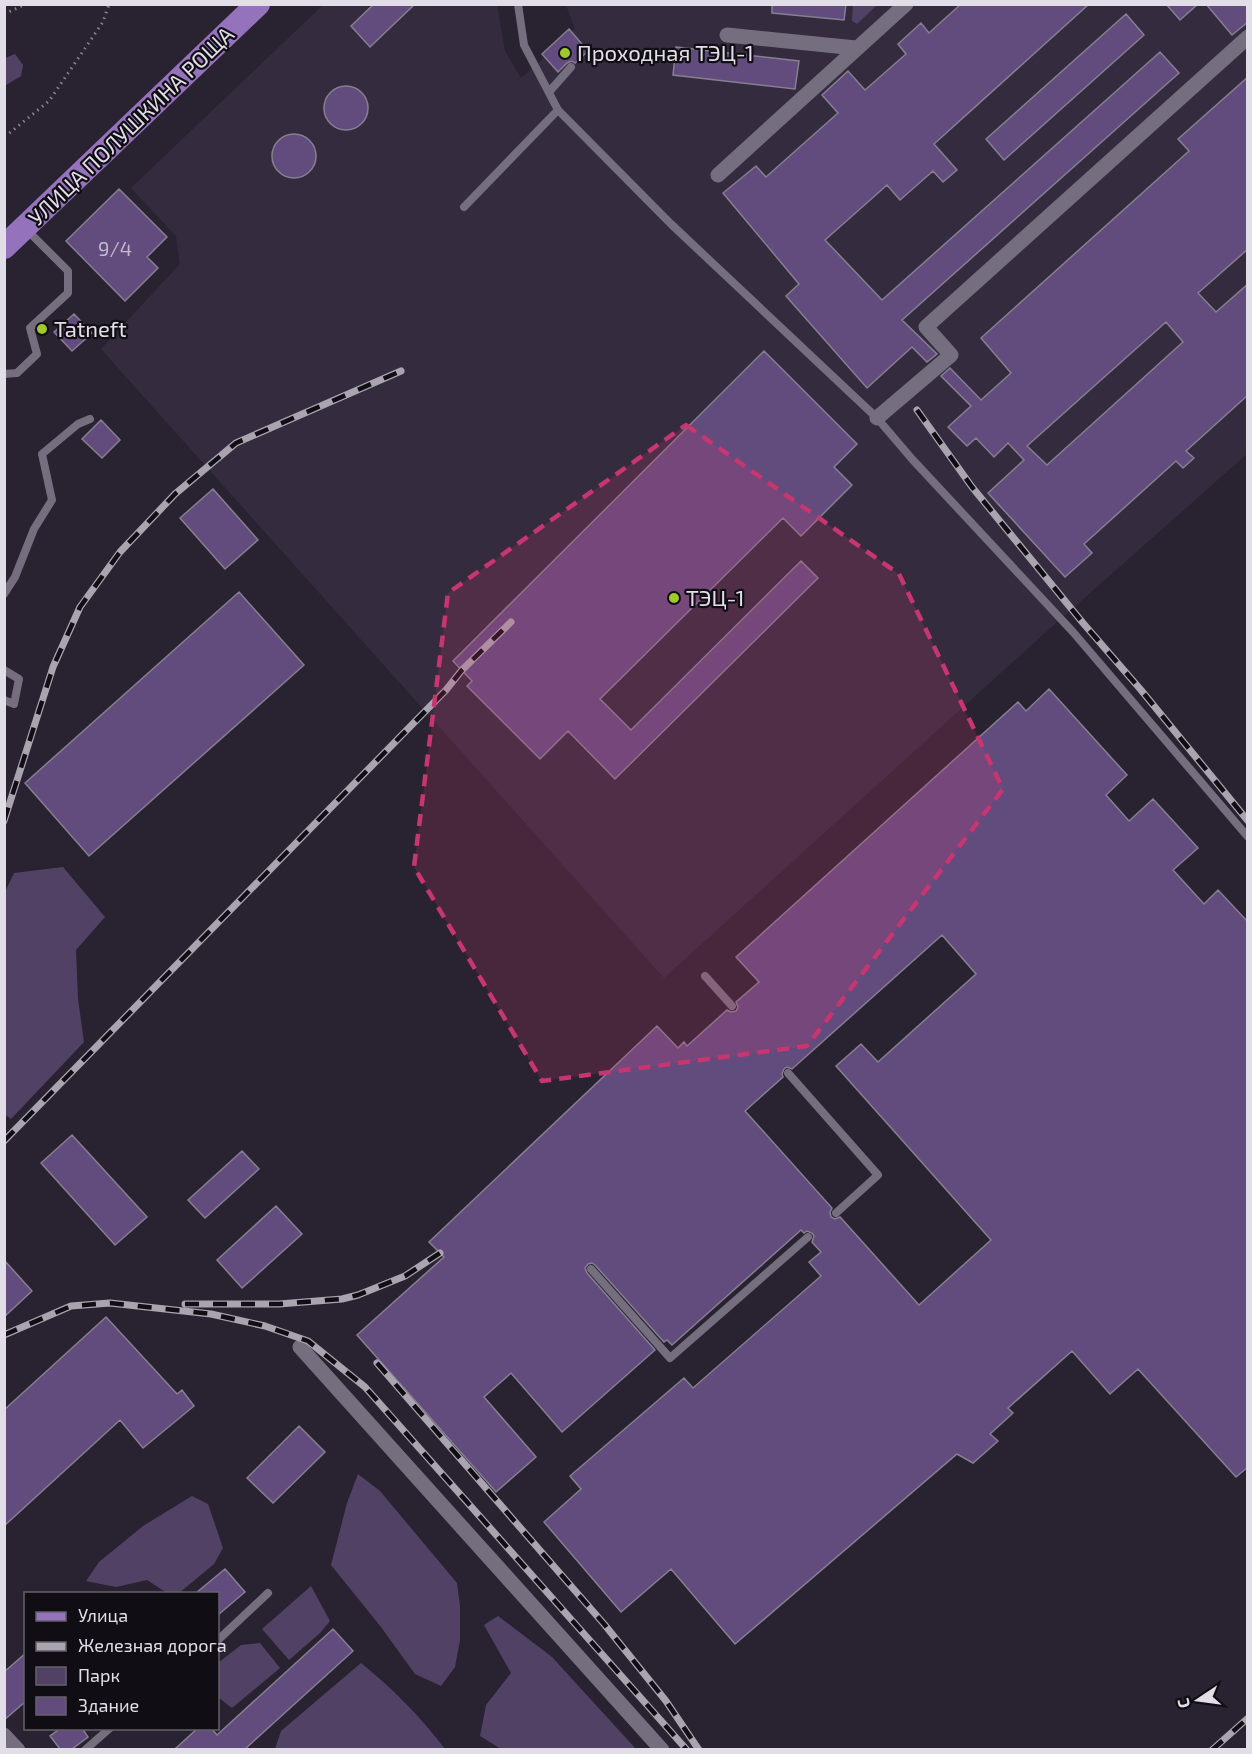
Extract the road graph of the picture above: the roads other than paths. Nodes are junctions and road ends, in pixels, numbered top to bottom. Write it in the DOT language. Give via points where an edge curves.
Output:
graph roads {
  1 [pos="258,4"];
  2 [pos="518,4"];
  3 [pos="906,4"];
  4 [pos="727,35"];
  5 [pos="1248,37"];
  6 [pos="856,48"];
  7 [pos="571,67"];
  8 [pos="549,92"];
  9 [pos="558,110"];
  10 [pos="718,175"];
  11 [pos="464,207"];
  12 [pos="25,228"];
  13 [pos="4,247"];
  14 [pos="4,374"];
  15 [pos="877,418"];
  16 [pos="90,419"];
  17 [pos="4,594"];
  18 [pos="4,670"];
  19 [pos="4,700"];
  20 [pos="1248,837"];
  21 [pos="705,976"];
  22 [pos="732,1006"];
  23 [pos="788,1072"];
  24 [pos="836,1213"];
  25 [pos="808,1237"];
  26 [pos="591,1269"];
  27 [pos="300,1347"];
  28 [pos="268,1593"];
  29 [pos="219,1639"];
  30 [pos="108,1730"];
  31 [pos="4,1735"];
  32 [pos="18,1749"];
  33 [pos="85,1749"];
  34 [pos="662,1749"];
  1 -- 12 [label="main road, УЛИЦА ПОЛУШКИНА РОЩА"];
  2 -- 8 [label="lane" via="524,45"];
  3 -- 6 [label="street"];
  4 -- 6 [label="street"];
  5 -- 15 [label="street" via="926,327 951,354"];
  6 -- 10 [label="street"];
  7 -- 8 [label="lane"];
  8 -- 9 [label="lane"];
  9 -- 11 [label="lane"];
  9 -- 15 [label="lane" via="671,224"];
  12 -- 13 [label="main road, УЛИЦА ПОЛУШКИНА РОЩА"];
  12 -- 14 [label="lane" via="68,271 68,292 30,328 37,354 17,373"];
  15 -- 20 [label="lane" via="1073,632"];
  16 -- 17 [label="lane" via="78,424 42,454 52,500"];
  18 -- 19 [label="lane" via="19,679 14,704"];
  21 -- 22 [label="lane"];
  23 -- 24 [label="lane" via="878,1175"];
  25 -- 26 [label="lane" via="670,1358"];
  27 -- 34 [label="street"];
  28 -- 29 [label="lane"];
  30 -- 33 [label="lane"];
  31 -- 32 [label="street"];
}
